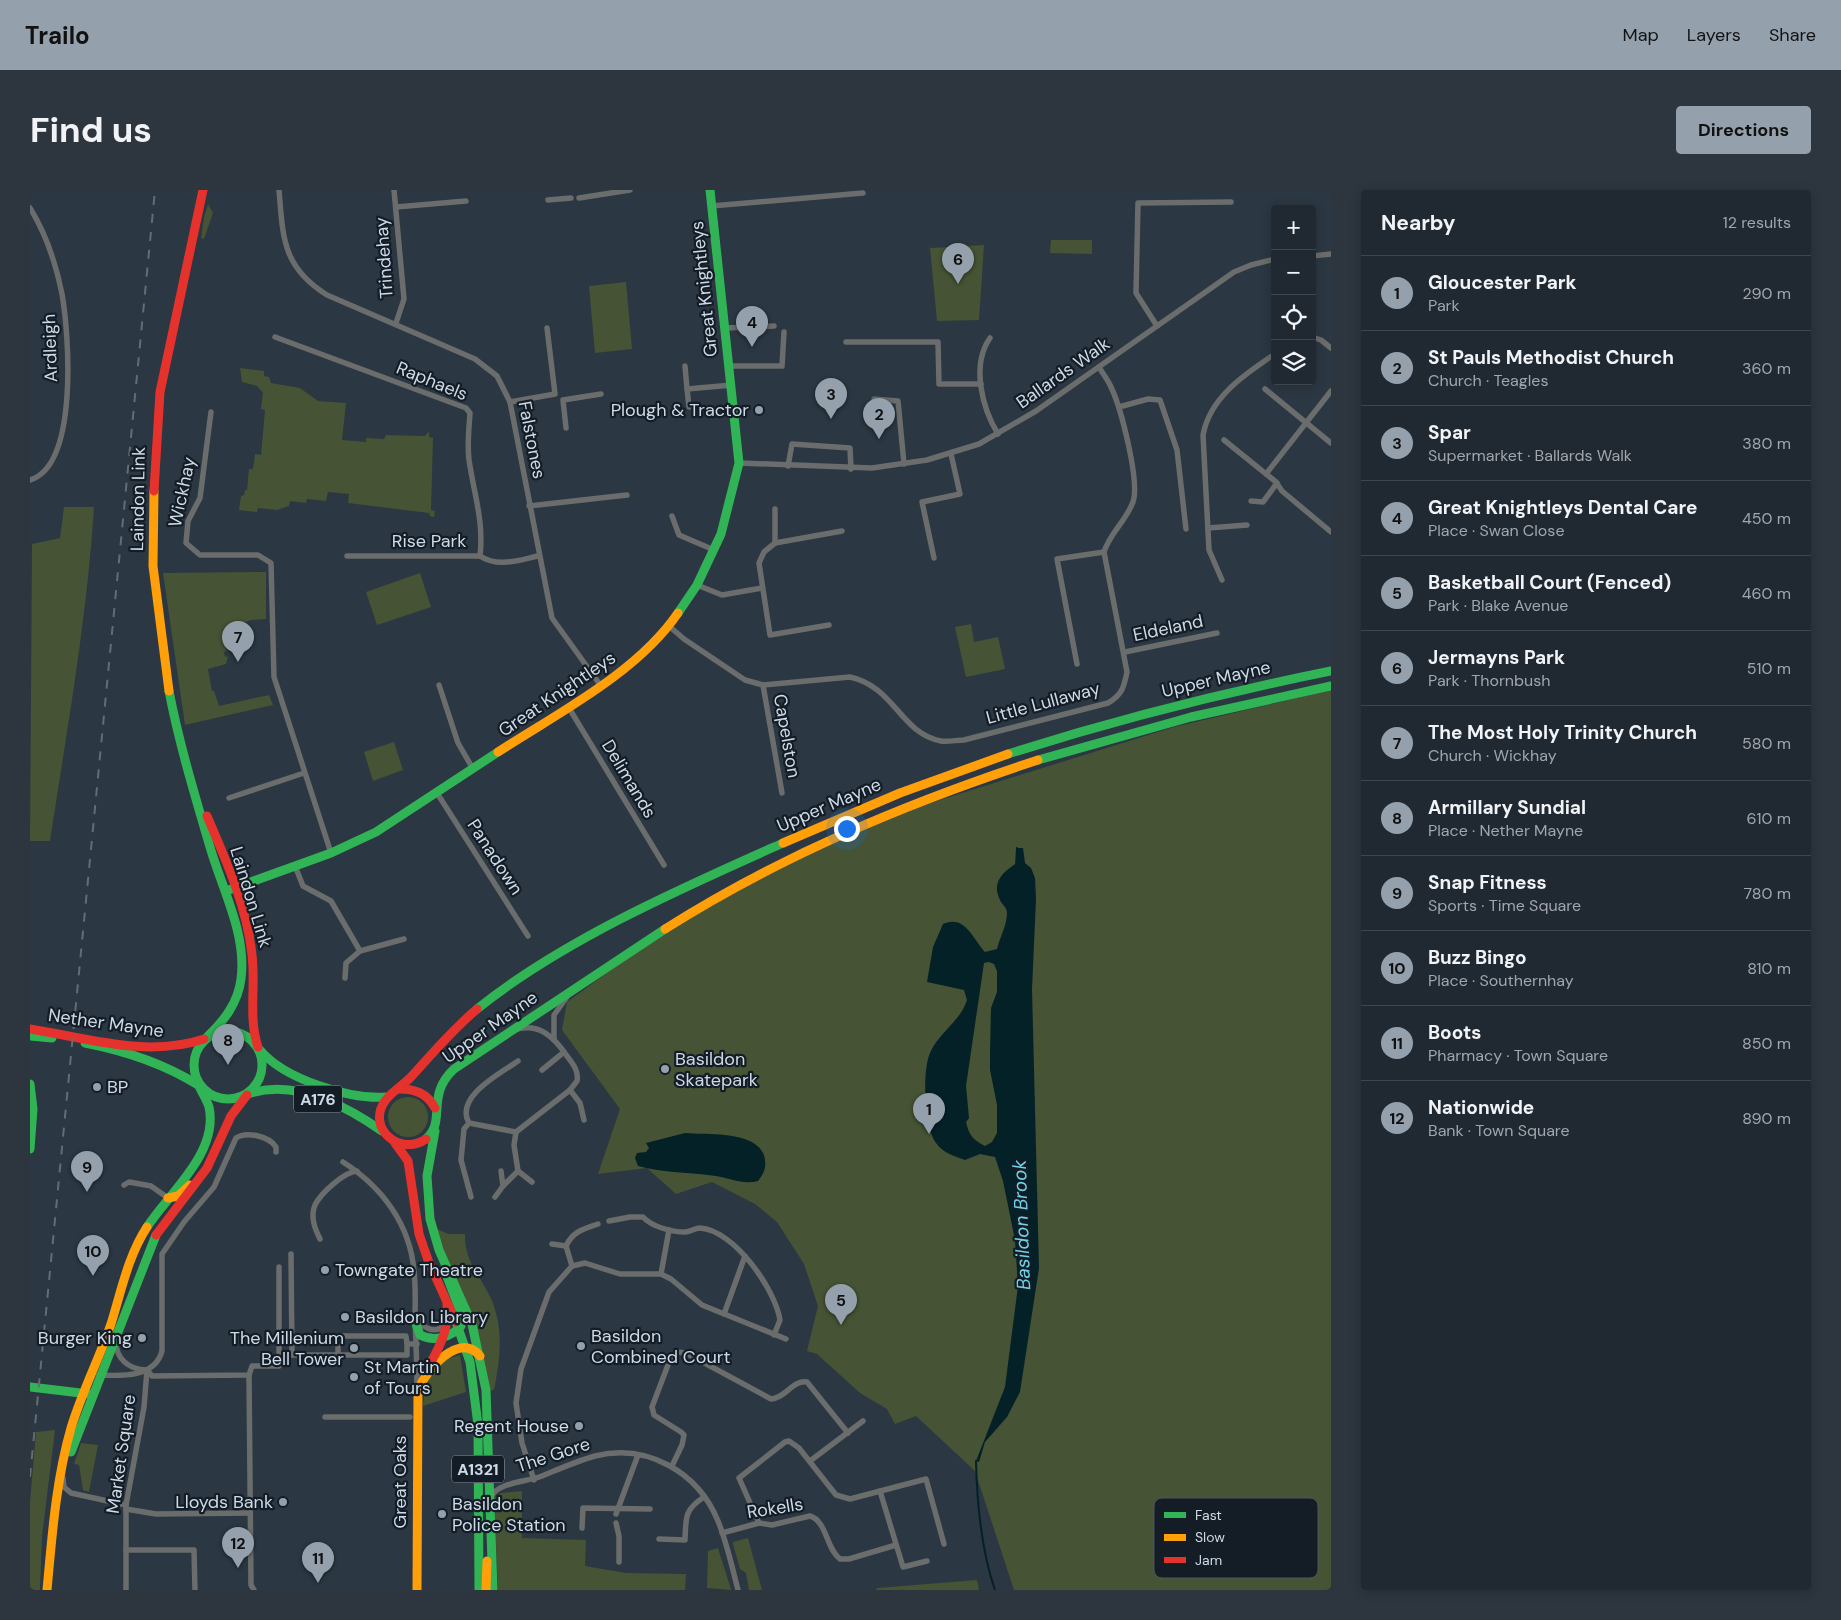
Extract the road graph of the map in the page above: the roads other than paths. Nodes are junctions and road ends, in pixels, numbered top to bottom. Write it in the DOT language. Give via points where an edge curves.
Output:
graph roads {
  1 [pos="203,190"];
  2 [pos="210,190"];
  3 [pos="279,190"];
  4 [pos="394,190"];
  5 [pos="630,190"];
  6 [pos="710,190"];
  7 [pos="863,193"];
  8 [pos="571,198"];
  9 [pos="579,198"];
  10 [pos="466,200"];
  11 [pos="548,200"];
  12 [pos="1231,202"];
  13 [pos="712,206"];
  14 [pos="396,207"];
  15 [pos="30,208"];
  16 [pos="200,210"];
  17 [pos="1331,254"];
  18 [pos="1316,256"];
  19 [pos="1271,260"];
  20 [pos="396,323"];
  21 [pos="774,326"];
  22 [pos="1157,326"];
  23 [pos="547,328"];
  24 [pos="726,328"];
  25 [pos="784,332"];
  26 [pos="275,337"];
  27 [pos="990,338"];
  28 [pos="1316,338"];
  29 [pos="846,342"];
  30 [pos="1331,348"];
  31 [pos="1271,357"];
  32 [pos="685,366"];
  33 [pos="729,366"];
  34 [pos="1099,367"];
  35 [pos="981,384"];
  36 [pos="732,385"];
  37 [pos="687,389"];
  38 [pos="1265,390"];
  39 [pos="1331,391"];
  40 [pos="555,394"];
  41 [pos="601,394"];
  42 [pos="874,399"];
  43 [pos="563,400"];
  44 [pos="510,402"];
  45 [pos="689,407"];
  46 [pos="1119,407"];
  47 [pos="211,412"];
  48 [pos="1306,423"];
  49 [pos="566,428"];
  50 [pos="998,434"];
  51 [pos="1224,440"];
  52 [pos="1331,443"];
  53 [pos="951,454"];
  54 [pos="739,463"];
  55 [pos="904,464"];
  56 [pos="788,466"];
  57 [pos="851,469"];
  58 [pos="1266,474"];
  59 [pos="30,480"];
  60 [pos="1278,483"];
  61 [pos="627,495"];
  62 [pos="1251,501"];
  63 [pos="529,506"];
  64 [pos="775,509"];
  65 [pos="672,516"];
  66 [pos="1247,525"];
  67 [pos="1208,528"];
  68 [pos="1186,529"];
  69 [pos="842,531"];
  70 [pos="1331,532"];
  71 [pos="775,542"];
  72 [pos="714,550"];
  73 [pos="1104,552"];
  74 [pos="347,556"];
  75 [pos="480,556"];
  76 [pos="538,556"];
  77 [pos="934,558"];
  78 [pos="1222,580"];
  79 [pos="697,585"];
  80 [pos="762,588"];
  81 [pos="829,625"];
  82 [pos="669,626"];
  83 [pos="1217,633"];
  84 [pos="1125,652"];
  85 [pos="1077,664"];
  86 [pos="1331,671"];
  87 [pos="439,685"];
  88 [pos="763,685"];
  89 [pos="601,686"];
  90 [pos="1331,686"];
  91 [pos="569,708"];
  92 [pos="473,769"];
  93 [pos="304,774"];
  94 [pos="437,793"];
  95 [pos="782,793"];
  96 [pos="229,798"];
  97 [pos="331,853"];
  98 [pos="664,865"];
  99 [pos="295,866"];
  100 [pos="230,889"];
  101 [pos="528,936"];
  102 [pos="404,939"];
  103 [pos="360,951"];
  104 [pos="345,978"];
  105 [pos="584,982"];
  106 [pos="30,1029"];
  107 [pos="508,1033"];
  108 [pos="30,1036"];
  109 [pos="207,1037"];
  110 [pos="554,1038"];
  111 [pos="258,1047"];
  112 [pos="564,1052"];
  113 [pos="518,1061"];
  114 [pos="542,1070"];
  115 [pos="30,1084"];
  116 [pos="199,1086"];
  117 [pos="399,1089"];
  118 [pos="570,1090"];
  119 [pos="247,1095"];
  120 [pos="388,1097"];
  121 [pos="436,1113"];
  122 [pos="30,1116"];
  123 [pos="584,1120"];
  124 [pos="469,1123"];
  125 [pos="436,1125"];
  126 [pos="31,1129"];
  127 [pos="516,1132"];
  128 [pos="384,1133"];
  129 [pos="392,1141"];
  130 [pos="30,1149"];
  131 [pos="276,1152"];
  132 [pos="214,1156"];
  133 [pos="343,1162"];
  134 [pos="357,1171"];
  135 [pos="501,1171"];
  136 [pos="518,1171"];
  137 [pos="126,1181"];
  138 [pos="532,1182"];
  139 [pos="503,1186"];
  140 [pos="471,1197"];
  141 [pos="494,1197"];
  142 [pos="168,1198"];
  143 [pos="609,1221"];
  144 [pos="598,1224"];
  145 [pos="669,1230"];
  146 [pos="320,1239"];
  147 [pos="552,1244"];
  148 [pos="566,1246"];
  149 [pos="438,1250"];
  150 [pos="291,1254"];
  151 [pos="745,1256"];
  152 [pos="279,1266"];
  153 [pos="572,1266"];
  154 [pos="661,1274"];
  155 [pos="443,1292"];
  156 [pos="415,1300"];
  157 [pos="724,1314"];
  158 [pos="415,1321"];
  159 [pos="448,1322"];
  160 [pos="460,1328"];
  161 [pos="117,1335"];
  162 [pos="774,1335"];
  163 [pos="445,1336"];
  164 [pos="786,1339"];
  165 [pos="407,1344"];
  166 [pos="417,1344"];
  167 [pos="467,1349"];
  168 [pos="338,1354"];
  169 [pos="279,1355"];
  170 [pos="292,1355"];
  171 [pos="481,1357"];
  172 [pos="95,1364"];
  173 [pos="147,1370"];
  174 [pos="101,1375"];
  175 [pos="249,1375"];
  176 [pos="423,1376"];
  177 [pos="30,1388"];
  178 [pos="96,1388"];
  179 [pos="84,1395"];
  180 [pos="416,1399"];
  181 [pos="89,1405"];
  182 [pos="325,1417"];
  183 [pos="410,1417"];
  184 [pos="863,1420"];
  185 [pos="848,1433"];
  186 [pos="638,1455"];
  187 [pos="810,1461"];
  188 [pos="672,1466"];
  189 [pos="489,1471"];
  190 [pos="63,1473"];
  191 [pos="534,1480"];
  192 [pos="507,1485"];
  193 [pos="880,1491"];
  194 [pos="704,1497"];
  195 [pos="490,1501"];
  196 [pos="126,1507"];
  197 [pos="650,1509"];
  198 [pos="616,1511"];
  199 [pos="250,1513"];
  200 [pos="759,1522"];
  201 [pos="616,1523"];
  202 [pos="582,1528"];
  203 [pos="722,1534"];
  204 [pos="659,1539"];
  205 [pos="944,1544"];
  206 [pos="896,1546"];
  207 [pos="126,1550"];
  208 [pos="50,1554"];
  209 [pos="927,1561"];
  210 [pos="619,1562"];
  211 [pos="47,1590"];
  212 [pos="52,1590"];
  213 [pos="126,1590"];
  214 [pos="195,1590"];
  215 [pos="254,1590"];
  216 [pos="417,1590"];
  217 [pos="479,1590"];
  218 [pos="486,1590"];
  219 [pos="493,1590"];
  220 [pos="738,1590"];
  1 -- 16 [label="main road, Laindon Link"];
  2 -- 16 [label="main road, Laindon Link"];
  3 -- 20 [label="street, Falstones" via="282,231 288,254 311,285 326,295"];
  4 -- 14 [label="street, Trindehay"];
  5 -- 9 [label="street"];
  6 -- 13 [label="main road, Great Knightleys"];
  7 -- 13 [label="street"];
  8 -- 11 [label="street"];
  10 -- 14 [label="street"];
  12 -- 22 [label="street" via="1138,203 1136,293"];
  13 -- 24 [label="main road, Great Knightleys"];
  14 -- 20 [label="street, Trindehay" via="404,299"];
  15 -- 59 [label="street, Ardleigh" via="46,240 62,294 67,370 62,439 51,463"];
  16 -- 100 [label="main road, Laindon Link" via="160,392 153,566 169,693 195,790"];
  17 -- 18 [label="street"];
  19 -- 22 [label="street, Ballards Walk" via="1234,272"];
  20 -- 44 [label="street, Falstones" via="488,367 497,376"];
  21 -- 24 [label="street"];
  22 -- 34 [label="street, Ballards Walk"];
  23 -- 40 [label="street"];
  24 -- 33 [label="main road, Great Knightleys"];
  25 -- 33 [label="street" via="782,366"];
  26 -- 75 [label="street, Raphaels" via="466,408 470,413 469,461 482,525"];
  27 -- 35 [label="street" via="983,352"];
  28 -- 30 [label="street"];
  29 -- 35 [label="street" via="938,342 939,384"];
  31 -- 67 [label="street" via="1238,379 1206,420"];
  32 -- 37 [label="street, Great Knightleys"];
  33 -- 36 [label="main road, Great Knightleys"];
  34 -- 46 [label="street"];
  34 -- 50 [label="street, Ballards Walk"];
  35 -- 50 [label="street" via="990,421"];
  36 -- 37 [label="street"];
  36 -- 54 [label="main road, Great Knightleys"];
  37 -- 45 [label="street, Great Knightleys"];
  38 -- 48 [label="street"];
  39 -- 48 [label="street"];
  40 -- 43 [label="street"];
  40 -- 44 [label="street"];
  41 -- 43 [label="street"];
  42 -- 55 [label="street" via="898,401"];
  43 -- 49 [label="street"];
  44 -- 63 [label="street, Falstones"];
  46 -- 68 [label="street" via="1148,399 1160,400 1177,450"];
  46 -- 73 [label="street" via="1135,496"];
  47 -- 93 [label="street, Wickhay" via="200,498 188,521 186,543 200,555 258,555 271,563 274,676"];
  48 -- 52 [label="street"];
  48 -- 58 [label="street"];
  50 -- 53 [label="street, Ballards Walk"];
  51 -- 58 [label="street"];
  53 -- 55 [label="street, Ballards Walk"];
  53 -- 77 [label="street" via="960,494 922,502"];
  54 -- 56 [label="street, Ballards Walk"];
  54 -- 72 [label="main road, Great Knightleys"];
  55 -- 57 [label="street, Ballards Walk"];
  56 -- 57 [label="street, Ballards Walk"];
  56 -- 57 [label="street" via="792,444 850,448"];
  58 -- 60 [label="street"];
  60 -- 62 [label="street" via="1262,502"];
  60 -- 70 [label="street" via="1282,491"];
  61 -- 63 [label="street"];
  63 -- 76 [label="street, Falstones"];
  64 -- 71 [label="street"];
  65 -- 72 [label="street" via="679,535"];
  66 -- 67 [label="street"];
  67 -- 78 [label="street" via="1209,550"];
  69 -- 71 [label="street"];
  71 -- 80 [label="street" via="764,552 759,563"];
  72 -- 79 [label="main road, Great Knightleys"];
  73 -- 84 [label="street, Little Lullaway"];
  73 -- 85 [label="street" via="1056,559"];
  74 -- 75 [label="street, Rise Park"];
  75 -- 76 [label="street, Rise Park" via="504,563"];
  76 -- 89 [label="street, Falstones" via="552,618"];
  79 -- 80 [label="street" via="722,595"];
  79 -- 82 [label="main road, Great Knightleys"];
  80 -- 81 [label="street" via="770,635"];
  82 -- 88 [label="street, Little Lullaway" via="746,680"];
  82 -- 89 [label="main road, Great Knightleys" via="646,651"];
  83 -- 84 [label="street, Eldeland"];
  84 -- 88 [label="street, Little Lullaway" via="1127,672 1123,689 1108,703 964,740 941,741 917,731 882,692 862,679 850,677"];
  86 -- 117 [label="main road, Upper Mayne" via="1214,696 1091,728 928,782 786,840 628,916 526,974 454,1029"];
  87 -- 92 [label="street" via="458,743"];
  88 -- 95 [label="street, Capelston"];
  89 -- 91 [label="main road, Great Knightleys"];
  90 -- 105 [label="main road, Upper Mayne" via="1082,746 882,816 734,888"];
  91 -- 92 [label="main road, Great Knightleys"];
  91 -- 98 [label="street, Delimands"];
  92 -- 94 [label="main road, Great Knightleys"];
  93 -- 96 [label="street"];
  93 -- 97 [label="street, Wickhay"];
  94 -- 97 [label="main road, Great Knightleys" via="376,832"];
  94 -- 101 [label="street, Panadown"];
  97 -- 99 [label="main road, Great Knightleys"];
  99 -- 100 [label="main road, Great Knightleys"];
  99 -- 103 [label="street" via="303,886 331,901"];
  100 -- 109 [label="main road, Laindon Link" via="239,941 241,980 228,1016"];
  100 -- 111 [label="main road, Laindon Link" via="252,952 251,1024"];
  102 -- 103 [label="street"];
  103 -- 104 [label="street" via="346,963"];
  105 -- 107 [label="main road, Upper Mayne"];
  105 -- 110 [label="street" via="558,1008 553,1021"];
  106 -- 109 [label="main road, Nether Mayne / A176" via="158,1048 183,1046"];
  107 -- 110 [label="street" via="527,1028 540,1030"];
  107 -- 121 [label="main road, Upper Mayne" via="445,1077 436,1097"];
  108 -- 116 [label="main road, Nether Mayne / A176" via="59,1038 130,1054 173,1070"];
  109 -- 111 [label="main road, A176" via="218,1032 233,1032 246,1036"];
  109 -- 116 [label="main road" via="198,1048 194,1062"];
  110 -- 112 [label="street"];
  111 -- 119 [label="main road" via="262,1058 261,1073"];
  111 -- 120 [label="main road, A176" via="272,1063 290,1073 365,1098"];
  112 -- 114 [label="street"];
  112 -- 118 [label="street" via="578,1075"];
  113 -- 124 [label="street" via="473,1094 466,1113"];
  115 -- 126 [label="main road"];
  116 -- 119 [label="main road, A176" via="223,1098"];
  116 -- 142 [label="main road" via="210,1105 208,1136 190,1172"];
  117 -- 120 [label="main road, Upper Mayne"];
  117 -- 121 [label="main road" via="410,1088 428,1096"];
  118 -- 123 [label="street" via="580,1103"];
  118 -- 127 [label="street"];
  119 -- 128 [label="main road, A176" via="265,1088 296,1091 350,1110"];
  119 -- 132 [label="main road" via="232,1112"];
  120 -- 128 [label="main road" via="379,1118"];
  121 -- 125 [label="main road, Upper Mayne"];
  122 -- 126 [label="main road"];
  124 -- 127 [label="street"];
  124 -- 140 [label="street" via="464,1128 461,1160"];
  125 -- 129 [label="main road" via="429,1137 417,1144 409,1146"];
  125 -- 149 [label="main road, A1321" via="428,1165 427,1193"];
  126 -- 130 [label="main road"];
  127 -- 136 [label="street" via="514,1146"];
  128 -- 129 [label="main road, A176"];
  129 -- 155 [label="main road, A1321" via="408,1161 420,1234"];
  131 -- 173 [label="street" via="271,1141 257,1136 241,1135 233,1142 214,1187 162,1254 162,1351 158,1362"];
  132 -- 142 [label="main road" via="178,1196"];
  132 -- 161 [label="main road" via="201,1179 155,1237"];
  133 -- 134 [label="street"];
  134 -- 146 [label="street" via="346,1174 315,1205 313,1225"];
  134 -- 156 [label="street" via="384,1196 404,1230 412,1258"];
  135 -- 139 [label="street"];
  136 -- 138 [label="street"];
  136 -- 139 [label="street"];
  137 -- 142 [label="street" via="151,1186"];
  139 -- 141 [label="street"];
  142 -- 172 [label="main road" via="138,1244"];
  143 -- 145 [label="street" via="643,1217 648,1223"];
  144 -- 148 [label="street" via="574,1233"];
  145 -- 151 [label="street" via="687,1232 700,1228 720,1235"];
  145 -- 154 [label="street"];
  147 -- 148 [label="street"];
  148 -- 153 [label="street"];
  149 -- 160 [label="main road" via="460,1312"];
  149 -- 171 [label="main road, A1321" via="467,1310"];
  150 -- 170 [label="street"];
  151 -- 157 [label="street"];
  151 -- 162 [label="street" via="774,1298 780,1320"];
  152 -- 169 [label="street"];
  153 -- 154 [label="street" via="585,1263 620,1274"];
  153 -- 191 [label="street" via="549,1292 520,1370 516,1402 522,1443"];
  154 -- 157 [label="street" via="702,1305"];
  155 -- 159 [label="main road, Great Oaks"];
  155 -- 160 [label="main road, A1321"];
  156 -- 158 [label="street"];
  156 -- 159 [label="street" via="418,1317 424,1326 430,1330 439,1329"];
  157 -- 162 [label="street"];
  158 -- 163 [label="main road" via="423,1337"];
  158 -- 166 [label="street"];
  159 -- 163 [label="main road, Great Oaks"];
  160 -- 163 [label="main road"];
  160 -- 167 [label="main road, A1321"];
  161 -- 173 [label="street" via="116,1350 120,1358 129,1365"];
  161 -- 174 [label="main road"];
  162 -- 164 [label="street"];
  163 -- 176 [label="main road, Great Oaks"];
  165 -- 166 [label="street"];
  165 -- 168 [label="street" via="407,1354"];
  165 -- 168 [label="street" via="406,1336 338,1336"];
  166 -- 180 [label="street"];
  167 -- 171 [label="main road" via="476,1351"];
  167 -- 176 [label="main road, Great Oaks" via="438,1360"];
  167 -- 217 [label="main road, A1321" via="475,1386 478,1425"];
  168 -- 170 [label="street"];
  169 -- 170 [label="street"];
  169 -- 175 [label="street" via="279,1366 252,1366"];
  171 -- 189 [label="main road, A1321" via="488,1414"];
  172 -- 174 [label="street" via="94,1372"];
  172 -- 179 [label="main road"];
  173 -- 174 [label="street" via="131,1375"];
  173 -- 175 [label="street, Market Square" via="152,1376"];
  173 -- 196 [label="street, Market Square" via="144,1407"];
  174 -- 178 [label="main road"];
  175 -- 199 [label="street"];
  176 -- 180 [label="main road, Great Oaks"];
  177 -- 179 [label="main road"];
  178 -- 179 [label="main road"];
  178 -- 181 [label="main road"];
  179 -- 181 [label="main road"];
  179 -- 190 [label="main road" via="68,1440"];
  180 -- 216 [label="main road, Great Oaks"];
  181 -- 190 [label="main road"];
  182 -- 183 [label="street"];
  184 -- 185 [label="street"];
  185 -- 187 [label="street"];
  185 -- 188 [label="street" via="807,1382 799,1382 780,1397 771,1399 686,1353 677,1352 671,1357 652,1411 684,1435"];
  186 -- 188 [label="street, The Gore"];
  186 -- 191 [label="street, The Gore" via="597,1456"];
  186 -- 198 [label="street"];
  187 -- 193 [label="street" via="840,1497 850,1499"];
  187 -- 200 [label="street" via="794,1443 785,1442 738,1478"];
  188 -- 194 [label="street, The Gore" via="690,1479"];
  189 -- 192 [label="street, The Gore" via="493,1480"];
  189 -- 195 [label="main road, A1321"];
  190 -- 196 [label="street" via="64,1487 71,1493"];
  190 -- 208 [label="main road" via="56,1500"];
  191 -- 192 [label="street, The Gore"];
  192 -- 195 [label="street, The Gore" via="496,1489"];
  193 -- 205 [label="street" via="926,1479"];
  193 -- 206 [label="street"];
  194 -- 203 [label="street, The Gore" via="718,1520"];
  194 -- 204 [label="street" via="687,1513 685,1540"];
  195 -- 218 [label="main road, A1321"];
  195 -- 219 [label="main road, A1321"];
  196 -- 199 [label="street" via="156,1514"];
  196 -- 207 [label="street, Market Square"];
  197 -- 198 [label="street"];
  198 -- 202 [label="street" via="583,1508"];
  199 -- 215 [label="street" via="251,1585"];
  200 -- 203 [label="street, Rokells"];
  200 -- 206 [label="street, Rokells" via="772,1524 813,1516 840,1559"];
  201 -- 210 [label="street"];
  203 -- 220 [label="street, The Gore"];
  206 -- 209 [label="street" via="903,1567"];
  207 -- 213 [label="street, Market Square"];
  207 -- 214 [label="street" via="194,1550"];
  208 -- 211 [label="main road"];
  208 -- 212 [label="main road"];
}
